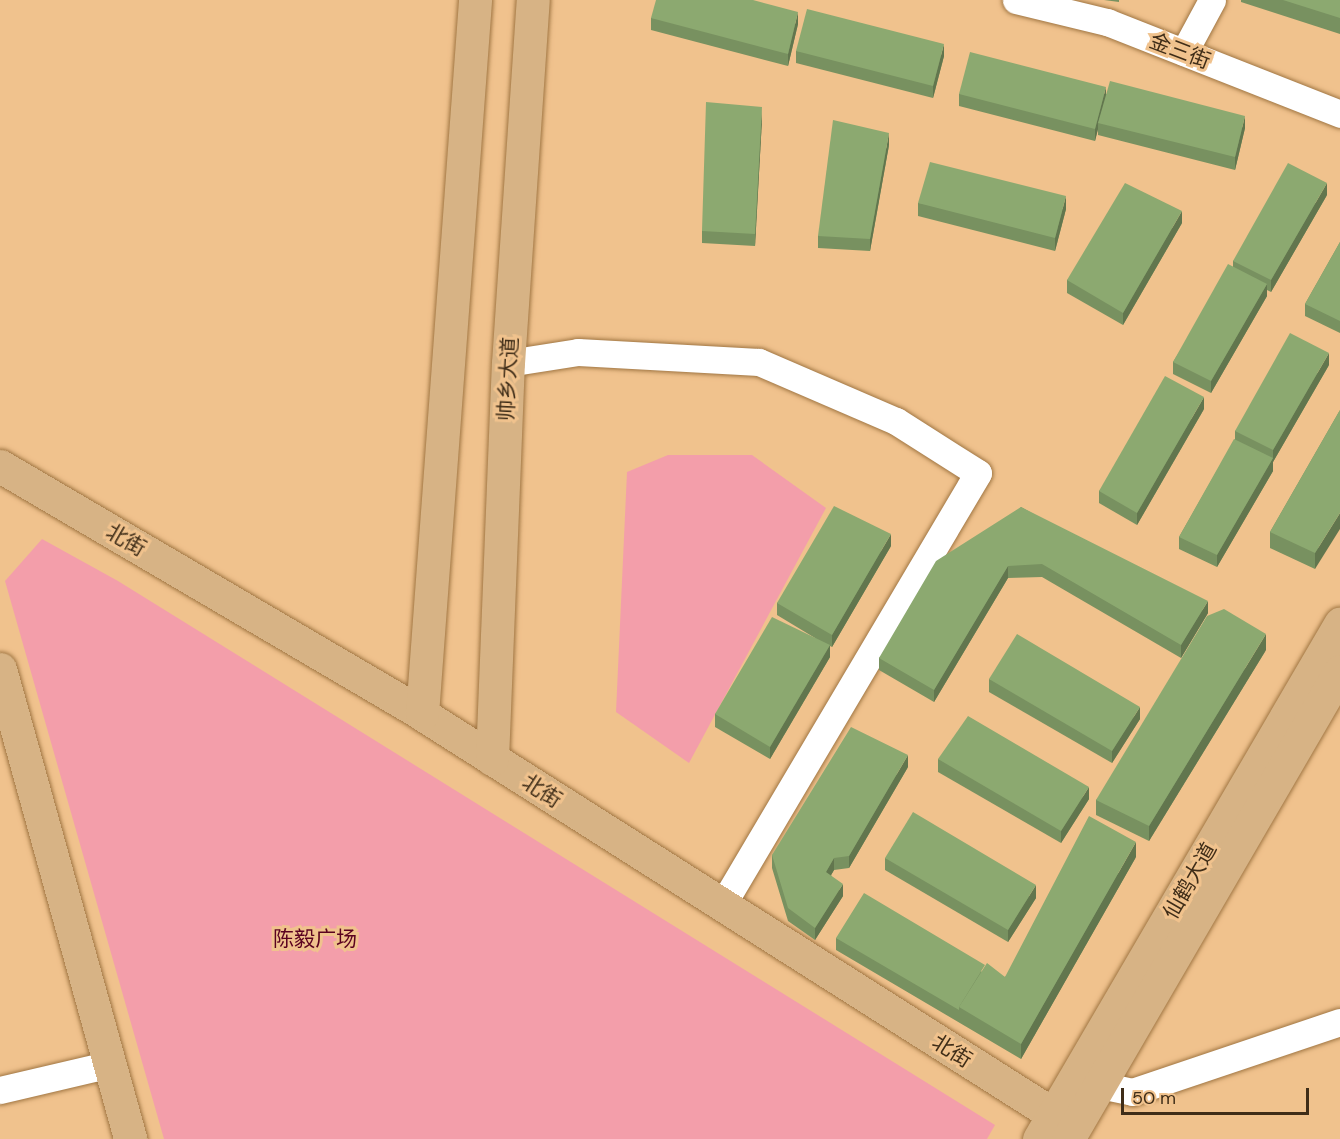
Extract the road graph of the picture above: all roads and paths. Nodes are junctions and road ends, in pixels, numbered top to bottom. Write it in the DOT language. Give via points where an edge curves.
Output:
graph roads {
  1 [pos="475,0"];
  2 [pos="533,0"];
  3 [pos="1016,0"];
  4 [pos="1212,0"];
  5 [pos="1184,52"];
  6 [pos="1340,114"];
  7 [pos="508,363"];
  8 [pos="0,466"];
  9 [pos="1340,624"];
  10 [pos="0,669"];
  11 [pos="1340,670"];
  12 [pos="422,714"];
  13 [pos="492,759"];
  14 [pos="721,907"];
  15 [pos="1340,1022"];
  16 [pos="111,1064"];
  17 [pos="1100,1085"];
  18 [pos="0,1090"];
  19 [pos="1061,1133"];
  20 [pos="130,1139"];
  1 -- 12 [label="main road"];
  2 -- 7 [label="main road, 帅乡大道"];
  3 -- 5 [label="street, 金三街" via="1107,22"];
  4 -- 5 [label="street"];
  5 -- 6 [label="street, 金三街"];
  7 -- 13 [label="main road, 帅乡大道"];
  7 -- 14 [label="street" via="578,352 759,362 896,422 978,473"];
  8 -- 12 [label="main road, 北街"];
  9 -- 19 [label="main road, 仙鹤大道"];
  10 -- 16 [label="main road"];
  11 -- 17 [label="main road, 仙鹤大道"];
  12 -- 13 [label="main road, 北街"];
  13 -- 14 [label="main road, 北街"];
  14 -- 19 [label="main road, 北街"];
  15 -- 17 [label="street" via="1132,1092"];
  16 -- 18 [label="street"];
  16 -- 20 [label="main road"];
  17 -- 19 [label="main road, 仙鹤大道"];
}
